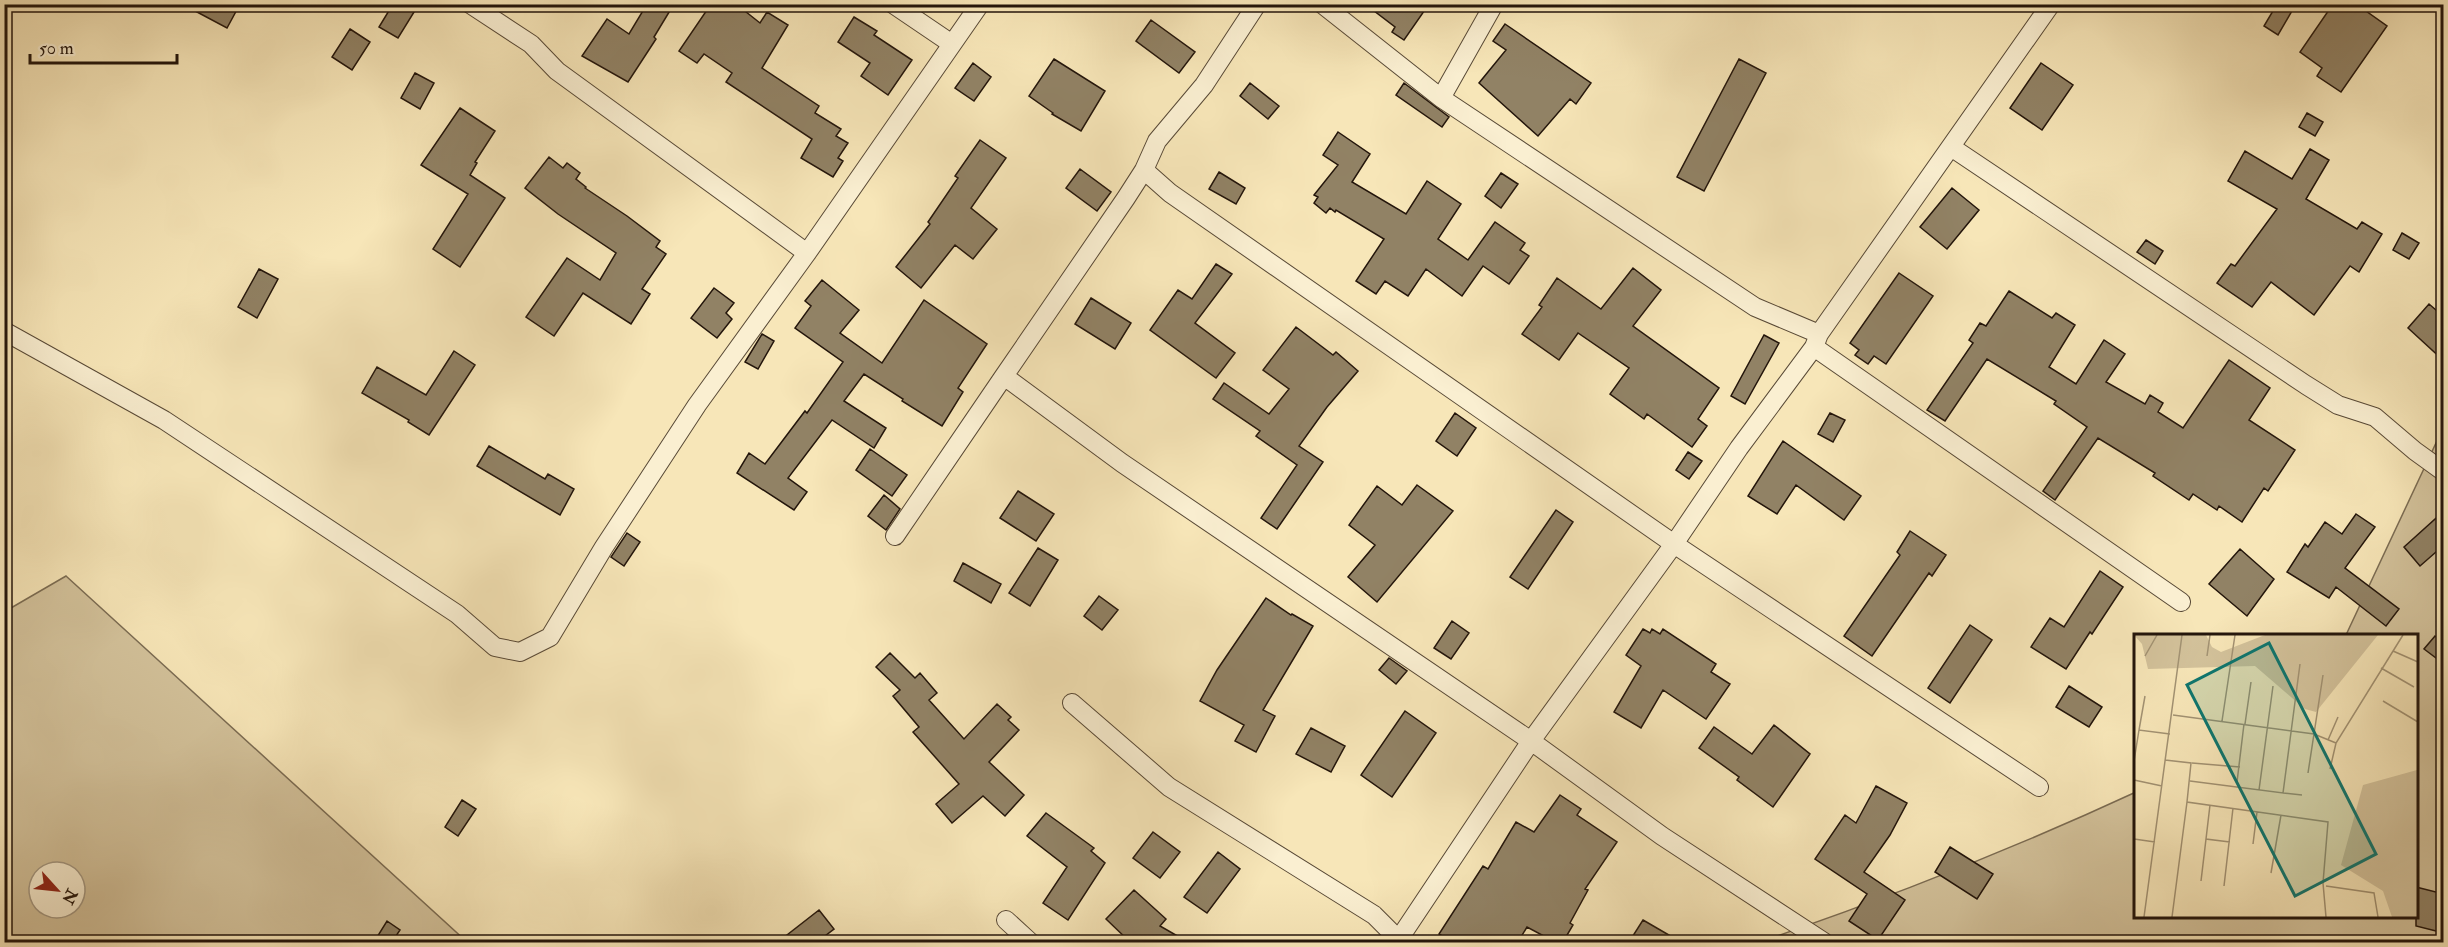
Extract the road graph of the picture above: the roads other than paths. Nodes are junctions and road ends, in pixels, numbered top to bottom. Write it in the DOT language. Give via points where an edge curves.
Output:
graph roads {
  1 [pos="470,4"];
  2 [pos="893,4"];
  3 [pos="980,4"];
  4 [pos="1257,4"];
  5 [pos="1322,4"];
  6 [pos="1494,4"];
  7 [pos="2051,4"];
  8 [pos="952,44"];
  9 [pos="1441,98"];
  10 [pos="1951,147"];
  11 [pos="1144,170"];
  12 [pos="807,253"];
  13 [pos="4,332"];
  14 [pos="1817,340"];
  15 [pos="1004,376"];
  16 [pos="2444,472"];
  17 [pos="895,536"];
  18 [pos="1674,544"];
  19 [pos="2181,602"];
  20 [pos="1072,703"];
  21 [pos="1531,741"];
  22 [pos="2039,788"];
  23 [pos="1006,920"];
  24 [pos="1030,942"];
  25 [pos="1399,942"];
  26 [pos="1824,942"];
  1 -- 12 [label="street" via="531,44 557,71"];
  2 -- 8 [label="street"];
  3 -- 8 [label="street"];
  4 -- 11 [label="street" via="1204,85 1157,141"];
  5 -- 9 [label="street"];
  6 -- 9 [label="street"];
  7 -- 10 [label="street"];
  8 -- 12 [label="street"];
  9 -- 14 [label="street" via="1755,307"];
  10 -- 14 [label="street"];
  10 -- 16 [label="street" via="2330,400 2375,417"];
  11 -- 15 [label="street"];
  11 -- 18 [label="street" via="1170,194"];
  12 -- 13 [label="street" via="697,405 550,637 520,652 495,647 439,602 164,420"];
  14 -- 18 [label="street"];
  14 -- 19 [label="street"];
  15 -- 17 [label="street"];
  15 -- 21 [label="street" via="1122,463"];
  18 -- 21 [label="street"];
  18 -- 22 [label="street"];
  20 -- 25 [label="street" via="1169,787 1374,915"];
  21 -- 25 [label="street"];
  21 -- 26 [label="street" via="1662,836"];
  23 -- 24 [label="street"];
}
